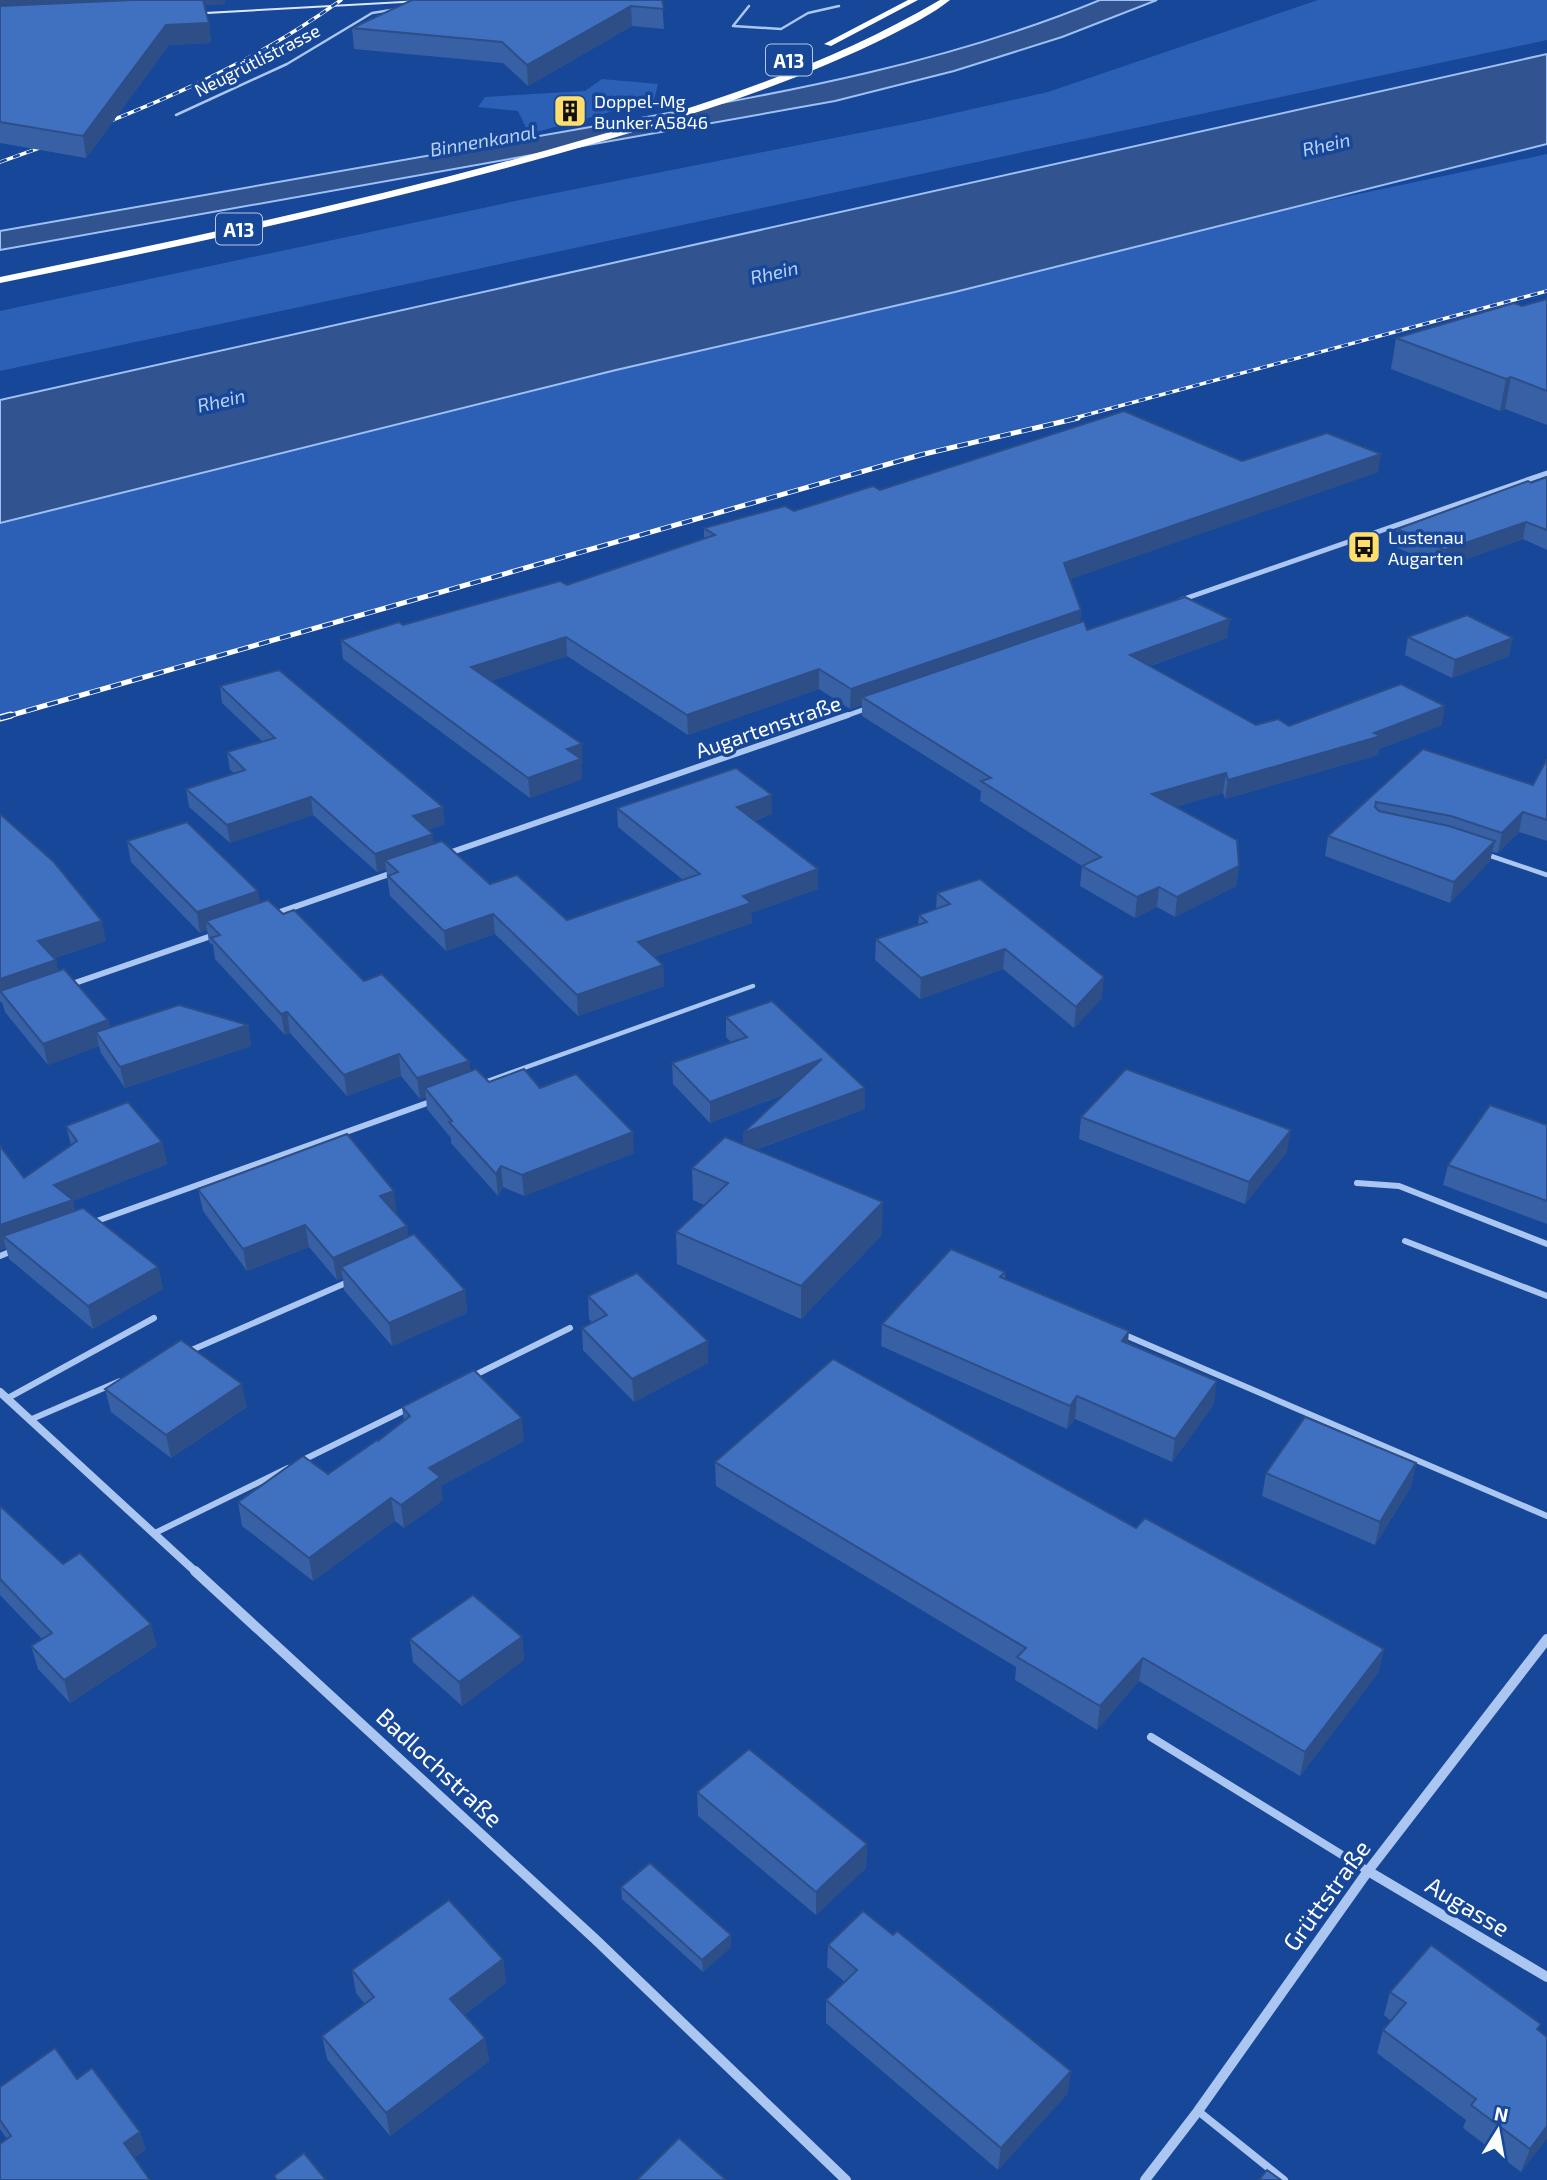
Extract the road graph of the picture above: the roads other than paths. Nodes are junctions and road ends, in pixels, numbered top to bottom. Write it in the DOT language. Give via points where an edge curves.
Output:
graph roads {
  1 [pos="914,0"];
  2 [pos="946,0"];
  3 [pos="456,3"];
  4 [pos="749,6"];
  5 [pos="839,6"];
  6 [pos="180,13"];
  7 [pos="820,48"];
  8 [pos="176,115"];
  9 [pos="607,124"];
  10 [pos="387,183"];
  11 [pos="326,197"];
  12 [pos="170,232"];
  13 [pos="144,237"];
  14 [pos="0,268"];
  15 [pos="0,280"];
  16 [pos="1547,473"];
  17 [pos="1175,602"];
  18 [pos="878,705"];
  19 [pos="450,853"];
  20 [pos="1484,854"];
  21 [pos="437,857"];
  22 [pos="460,862"];
  23 [pos="399,870"];
  24 [pos="1547,875"];
  25 [pos="265,918"];
  26 [pos="228,930"];
  27 [pos="753,986"];
  28 [pos="61,988"];
  29 [pos="480,1084"];
  30 [pos="441,1098"];
  31 [pos="1357,1183"];
  32 [pos="91,1223"];
  33 [pos="1405,1241"];
  34 [pos="1547,1244"];
  35 [pos="26,1246"];
  36 [pos="0,1256"];
  37 [pos="362,1276"];
  38 [pos="1547,1296"];
  39 [pos="154,1318"];
  40 [pos="570,1328"];
  41 [pos="1119,1333"];
  42 [pos="184,1353"];
  43 [pos="133,1375"];
  44 [pos="460,1382"];
  45 [pos="4,1395"];
  46 [pos="412,1406"];
  47 [pos="32,1419"];
  48 [pos="1547,1516"];
  49 [pos="155,1533"];
  50 [pos="1547,1639"];
  51 [pos="1151,1737"];
  52 [pos="1368,1871"];
  53 [pos="1547,1977"];
  54 [pos="1198,2111"];
  55 [pos="846,2180"];
  56 [pos="1145,2180"];
  57 [pos="1284,2180"];
  1 -- 7 [label="highway, A13"];
  2 -- 15 [label="highway, A13" via="877,38 762,86 660,121 478,174 166,247"];
  3 -- 6 [label="main road"];
  3 -- 8 [label="street, Neugrütlistrasse" via="372,13 286,64"];
  4 -- 5 [label="lane" via="733,26 779,29 808,13"];
  9 -- 10 [label="highway"];
  11 -- 12 [label="highway, A13"];
  13 -- 14 [label="highway"];
  16 -- 17 [label="street"];
  18 -- 19 [label="street, Augartenstraße"];
  19 -- 21 [label="street, Augartenstraße"];
  19 -- 22 [label="lane"];
  20 -- 24 [label="lane"];
  23 -- 25 [label="street"];
  26 -- 28 [label="street"];
  27 -- 29 [label="lane"];
  30 -- 32 [label="lane"];
  31 -- 34 [label="lane" via="1399,1186"];
  33 -- 38 [label="lane"];
  35 -- 36 [label="lane"];
  37 -- 42 [label="lane"];
  39 -- 45 [label="lane"];
  40 -- 44 [label="lane"];
  41 -- 48 [label="lane"];
  43 -- 47 [label="lane"];
  45 -- 47 [label="street, Badlochstraße"];
  46 -- 49 [label="lane"];
  47 -- 49 [label="street, Badlochstraße"];
  49 -- 55 [label="street, Badlochstraße" via="595,1939"];
  50 -- 52 [label="street, Grüttstraße"];
  51 -- 52 [label="lane"];
  52 -- 53 [label="street, Augasse"];
  52 -- 54 [label="street, Grüttstraße"];
  54 -- 56 [label="street, Grüttstraße"];
  54 -- 57 [label="lane"];
}
